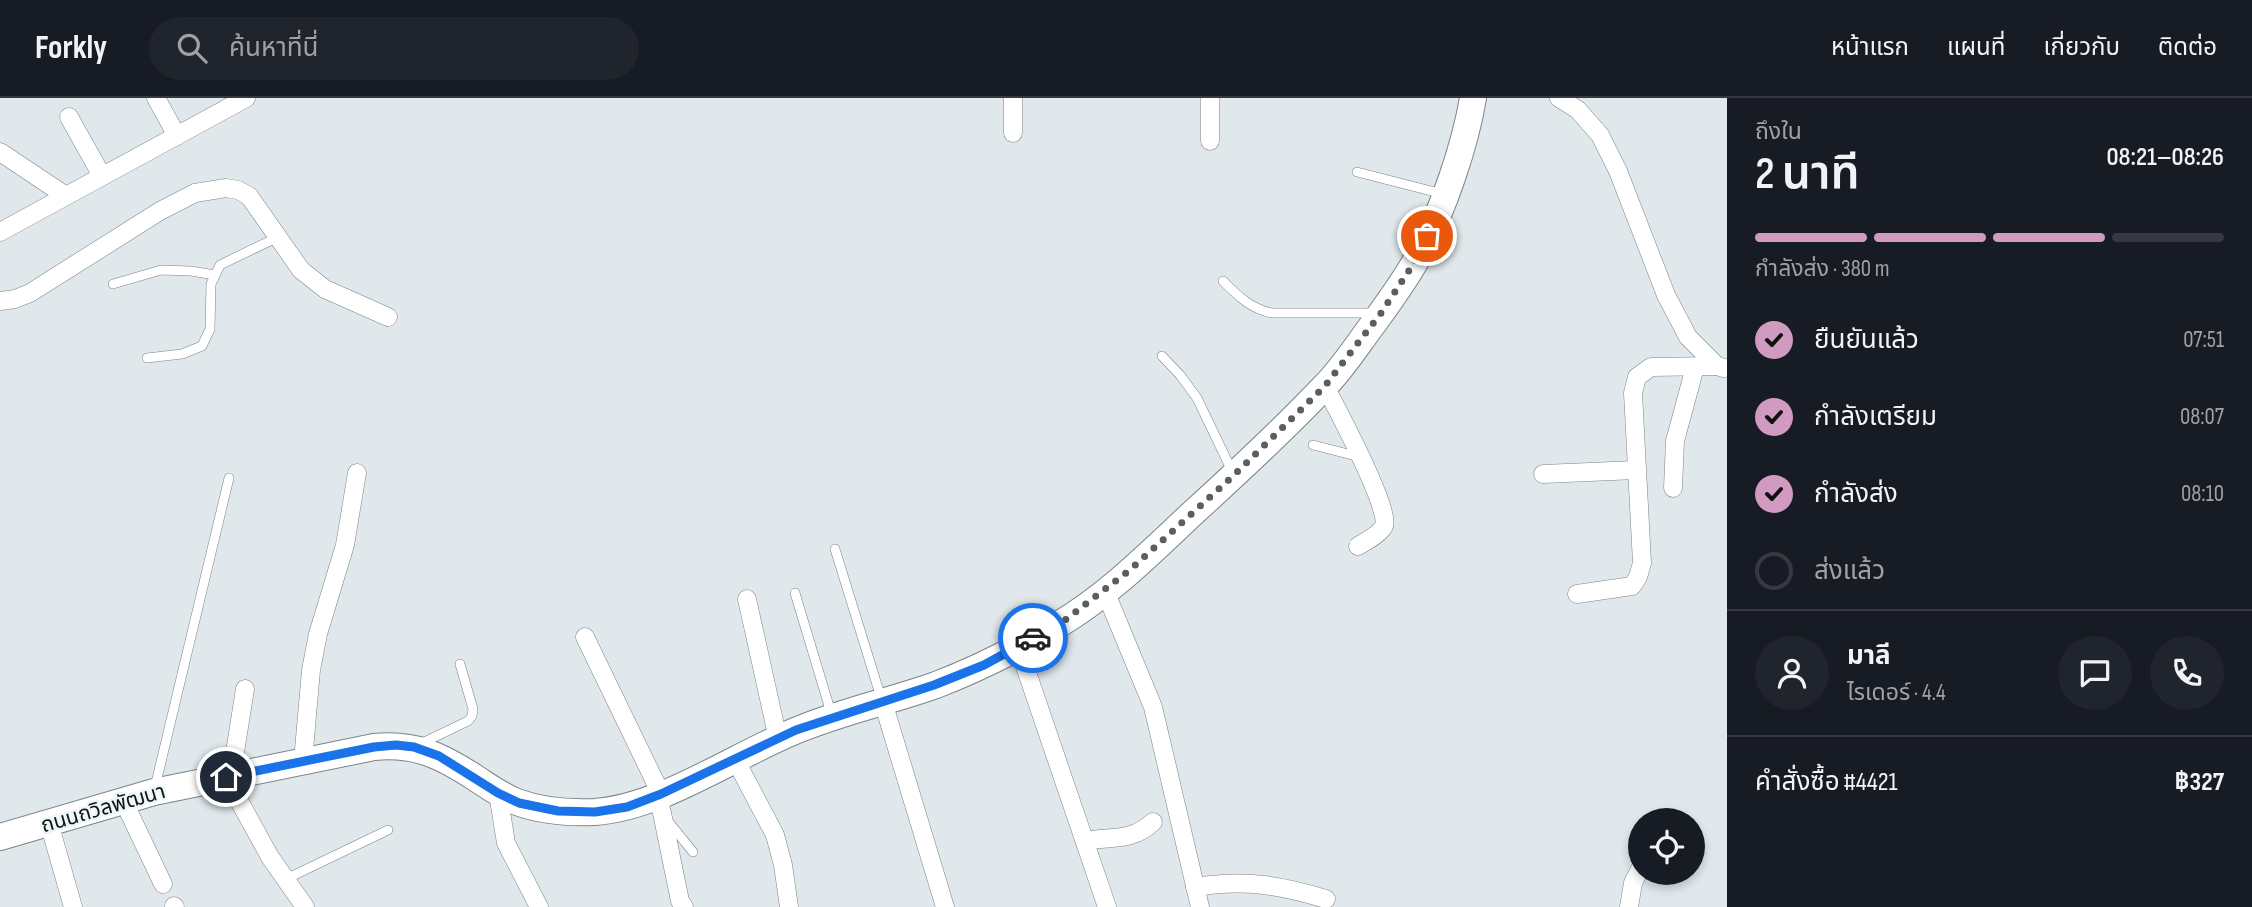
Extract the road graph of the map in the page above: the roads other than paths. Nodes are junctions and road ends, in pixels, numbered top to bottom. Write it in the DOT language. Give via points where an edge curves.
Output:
graph roads {
  1 [pos="156,98"];
  2 [pos="246,98"];
  3 [pos="1013,98"];
  4 [pos="1210,98"];
  5 [pos="1473,98"];
  6 [pos="1559,98"];
  7 [pos="69,117"];
  8 [pos="1013,132"];
  9 [pos="177,135"];
  10 [pos="1210,141"];
  11 [pos="0,152"];
  12 [pos="1357,172"];
  13 [pos="102,176"];
  14 [pos="1445,194"];
  15 [pos="66,196"];
  16 [pos="0,232"];
  17 [pos="278,237"];
  18 [pos="215,275"];
  19 [pos="1223,281"];
  20 [pos="113,284"];
  21 [pos="0,301"];
  22 [pos="1381,313"];
  23 [pos="388,317"];
  24 [pos="1162,356"];
  25 [pos="147,358"];
  26 [pos="1695,367"];
  27 [pos="1722,367"];
  28 [pos="1325,386"];
  29 [pos="1313,445"];
  30 [pos="1360,457"];
  31 [pos="1636,470"];
  32 [pos="357,473"];
  33 [pos="1543,474"];
  34 [pos="1234,475"];
  35 [pos="229,478"];
  36 [pos="1673,488"];
  37 [pos="1358,546"];
  38 [pos="835,549"];
  39 [pos="1105,591"];
  40 [pos="795,593"];
  41 [pos="1577,594"];
  42 [pos="747,599"];
  43 [pos="585,637"];
  44 [pos="1018,646"];
  45 [pos="460,664"];
  46 [pos="245,689"];
  47 [pos="883,702"];
  48 [pos="832,717"];
  49 [pos="778,739"];
  50 [pos="414,747"];
  51 [pos="735,759"];
  52 [pos="303,761"];
  53 [pos="232,776"];
  54 [pos="154,792"];
  55 [pos="498,793"];
  56 [pos="660,801"];
  57 [pos="124,802"];
  58 [pos="1153,822"];
  59 [pos="49,823"];
  60 [pos="388,830"];
  61 [pos="0,837"];
  62 [pos="1085,841"];
  63 [pos="693,852"];
  64 [pos="286,879"];
  65 [pos="163,884"];
  66 [pos="1633,885"];
  67 [pos="1195,887"];
  68 [pos="1326,899"];
  69 [pos="73,907"];
  70 [pos="305,907"];
  71 [pos="539,907"];
  72 [pos="684,907"];
  73 [pos="789,907"];
  74 [pos="944,907"];
  75 [pos="1107,907"];
  76 [pos="1200,907"];
  77 [pos="1629,907"];
  1 -- 9 [label="street"];
  2 -- 9 [label="street"];
  3 -- 8 [label="street"];
  4 -- 10 [label="street"];
  5 -- 14 [label="street, ถนนถวิลพัฒนา"];
  6 -- 27 [label="street" via="1578,110 1600,135 1688,337"];
  7 -- 13 [label="street"];
  9 -- 13 [label="street"];
  11 -- 15 [label="street"];
  12 -- 14 [label="lane"];
  13 -- 15 [label="street"];
  14 -- 22 [label="street, ถนนถวิลพัฒนา" via="1420,254"];
  15 -- 16 [label="street"];
  17 -- 18 [label="lane" via="220,265"];
  17 -- 21 [label="street" via="249,196 214,188 160,211 30,293"];
  17 -- 23 [label="street" via="302,270 326,289"];
  18 -- 20 [label="lane" via="161,270"];
  18 -- 25 [label="lane" via="210,329 202,346 182,354"];
  19 -- 22 [label="lane" via="1260,311"];
  22 -- 28 [label="street, ถนนถวิลพัฒนา"];
  24 -- 34 [label="lane" via="1198,398"];
  26 -- 27 [label="street"];
  26 -- 31 [label="street" via="1651,367 1637,377 1633,393"];
  26 -- 36 [label="street" via="1675,441"];
  28 -- 30 [label="street"];
  28 -- 34 [label="street, ถนนถวิลพัฒนา"];
  29 -- 30 [label="lane"];
  30 -- 37 [label="street" via="1381,504 1384,526"];
  31 -- 33 [label="street"];
  31 -- 41 [label="street" via="1639,577 1632,586"];
  32 -- 52 [label="street" via="345,545 311,670"];
  34 -- 39 [label="street, ถนนถวิลพัฒนา"];
  35 -- 54 [label="lane"];
  38 -- 47 [label="lane"];
  39 -- 44 [label="street, ถนนถวิลพัฒนา" via="1060,624"];
  39 -- 67 [label="street" via="1153,707"];
  40 -- 48 [label="lane"];
  42 -- 49 [label="street"];
  43 -- 56 [label="street"];
  44 -- 47 [label="street, ถนนถวิลพัฒนา" via="984,665"];
  44 -- 62 [label="street"];
  45 -- 50 [label="lane" via="472,716"];
  46 -- 53 [label="street"];
  47 -- 48 [label="street, ถนนถวิลพัฒนา"];
  47 -- 74 [label="street"];
  48 -- 49 [label="street, ถนนถวิลพัฒนา"];
  49 -- 51 [label="street, ถนนถวิลพัฒนา"];
  50 -- 52 [label="street, ถนนถวิลพัฒนา" via="374,747"];
  50 -- 55 [label="street, ถนนถวิลพัฒนา" via="439,756"];
  51 -- 56 [label="street, ถนนถวิลพัฒนา"];
  51 -- 73 [label="street" via="775,835"];
  52 -- 53 [label="street, ถนนถวิลพัฒนา"];
  53 -- 54 [label="street, ถนนถวิลพัฒนา"];
  53 -- 64 [label="street"];
  54 -- 57 [label="street, ถนนถวิลพัฒนา"];
  55 -- 56 [label="street, ถนนถวิลพัฒนา" via="519,803 558,811 605,810"];
  55 -- 71 [label="street" via="506,843"];
  56 -- 63 [label="lane"];
  56 -- 72 [label="street"];
  57 -- 59 [label="street, ถนนถวิลพัฒนา"];
  57 -- 65 [label="street"];
  58 -- 62 [label="street" via="1130,837"];
  59 -- 61 [label="street, ถนนถวิลพัฒนา"];
  59 -- 69 [label="street"];
  60 -- 64 [label="lane"];
  62 -- 75 [label="street"];
  64 -- 70 [label="street"];
  66 -- 77 [label="street"];
  67 -- 68 [label="street" via="1270,884"];
  67 -- 76 [label="street"];
}
